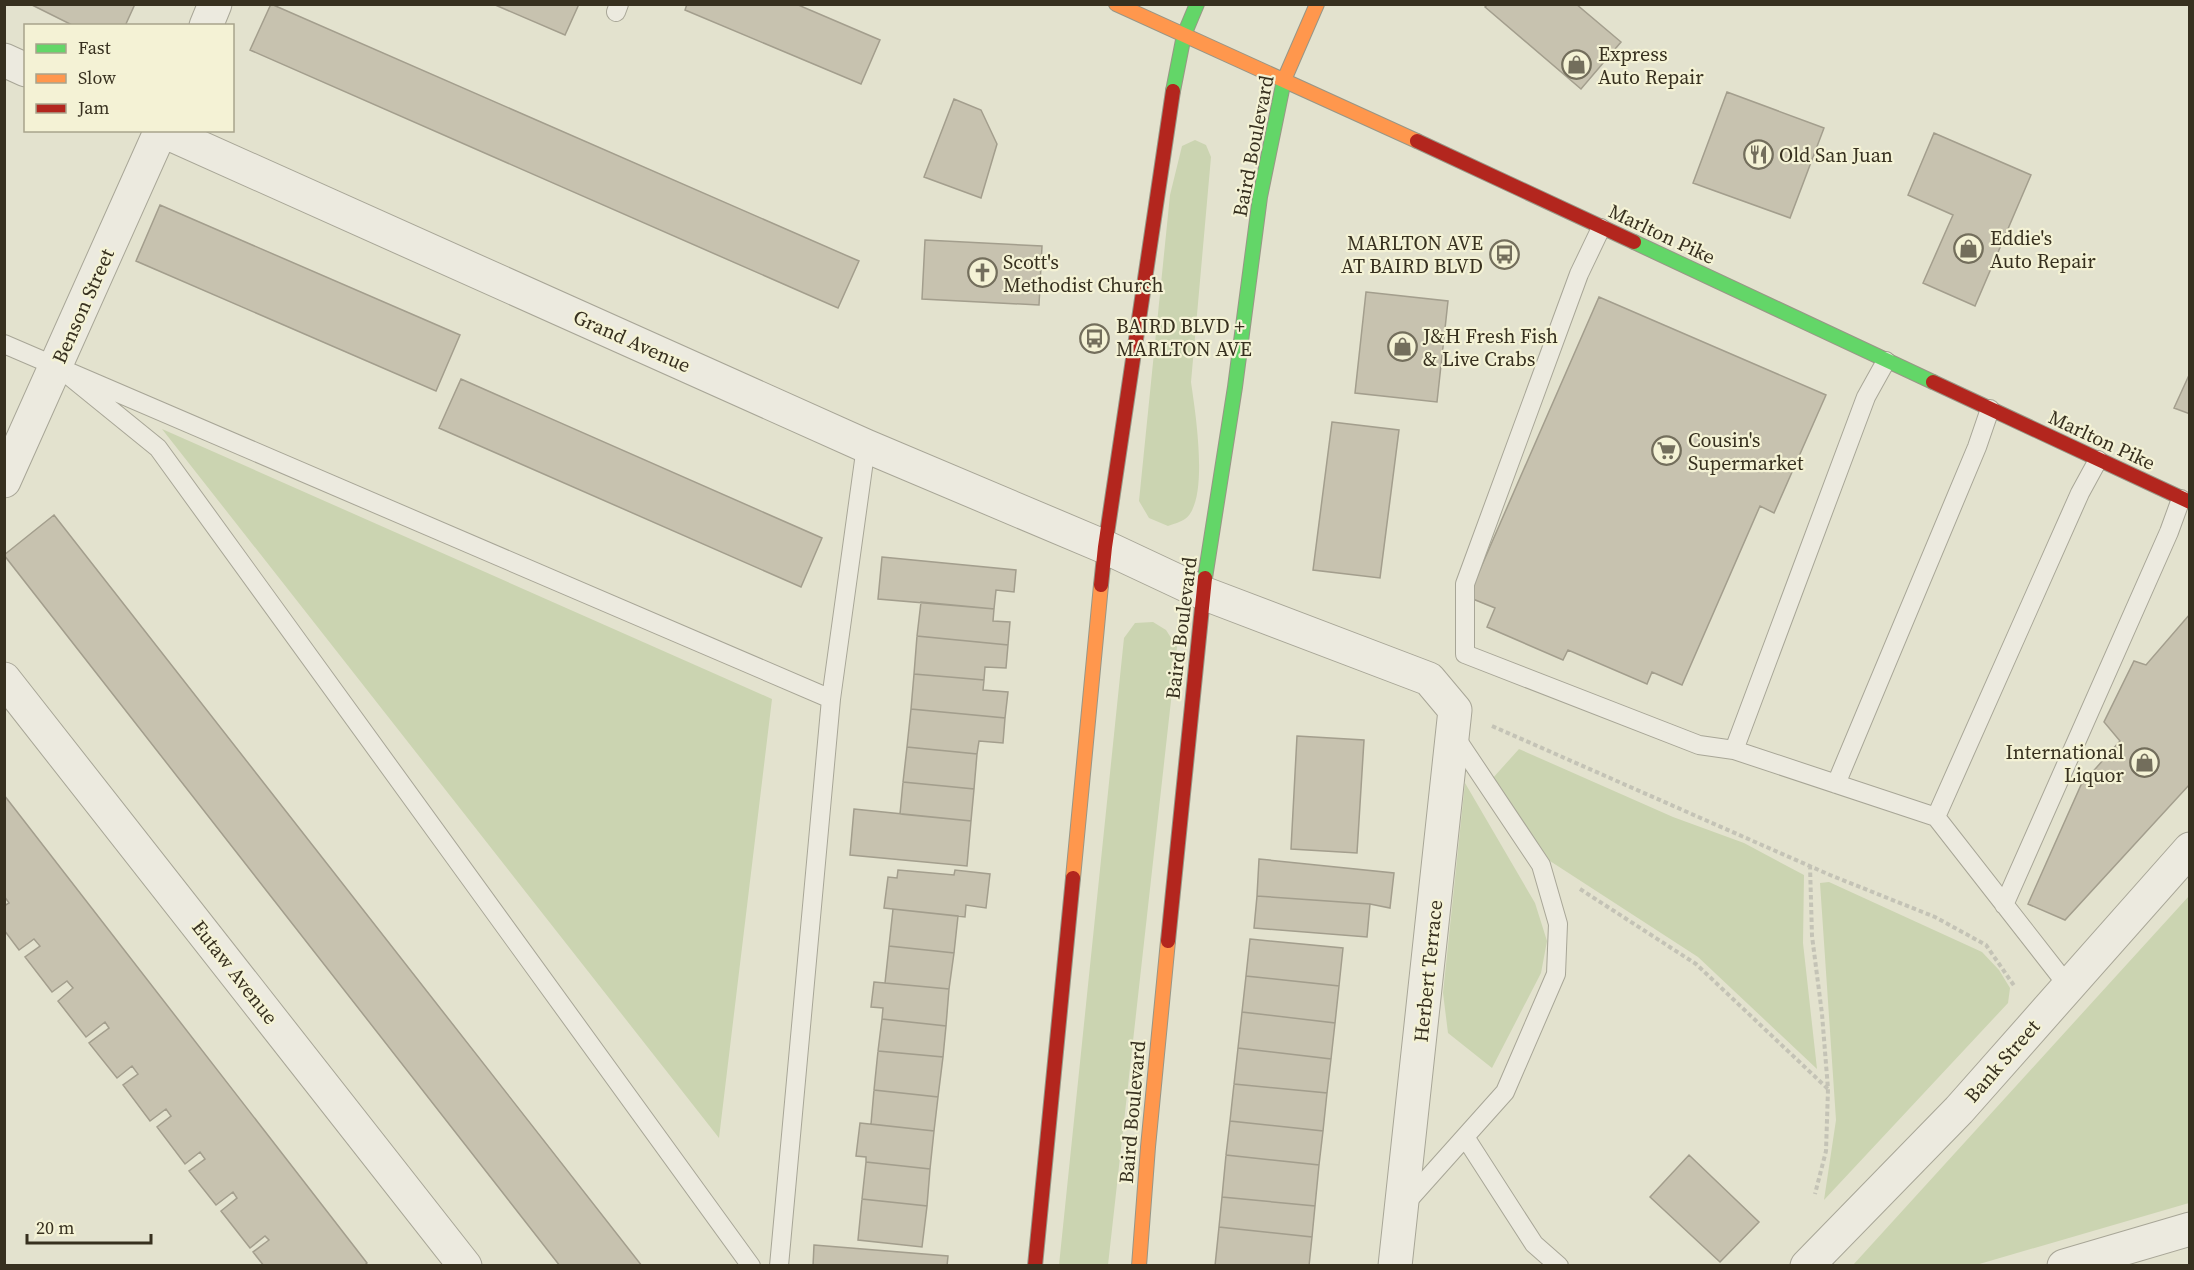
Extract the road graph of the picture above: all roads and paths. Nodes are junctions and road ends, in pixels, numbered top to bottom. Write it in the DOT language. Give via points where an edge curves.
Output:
graph roads {
  1 [pos="215,4"];
  2 [pos="1116,4"];
  3 [pos="1197,4"];
  4 [pos="1317,4"];
  5 [pos="207,24"];
  6 [pos="1184,35"];
  7 [pos="4,60"];
  8 [pos="24,69"];
  9 [pos="1284,79"];
  10 [pos="160,132"];
  11 [pos="165,132"];
  12 [pos="1601,228"];
  13 [pos="4,344"];
  14 [pos="1886,361"];
  15 [pos="57,366"];
  16 [pos="1990,409"];
  17 [pos="866,446"];
  18 [pos="2098,460"];
  19 [pos="4,481"];
  20 [pos="2186,501"];
  21 [pos="1105,547"];
  22 [pos="1203,593"];
  23 [pos="4,679"];
  24 [pos="831,699"];
  25 [pos="1454,723"];
  26 [pos="1734,750"];
  27 [pos="1836,784"];
  28 [pos="1936,817"];
  29 [pos="2190,849"];
  30 [pos="1541,865"];
  31 [pos="1810,865"];
  32 [pos="2004,905"];
  33 [pos="2068,986"];
  34 [pos="2014,987"];
  35 [pos="1828,1089"];
  36 [pos="1465,1137"];
  37 [pos="1815,1194"];
  38 [pos="1402,1206"];
  39 [pos="2190,1229"];
  40 [pos="465,1266"];
  41 [pos="751,1266"];
  42 [pos="780,1266"];
  43 [pos="1035,1266"];
  44 [pos="1138,1266"];
  45 [pos="1395,1266"];
  46 [pos="1559,1266"];
  47 [pos="1807,1266"];
  48 [pos="2064,1266"];
  1 -- 5 [label="street"];
  2 -- 6 [label="main road, Marlton Pike"];
  3 -- 6 [label="main road"];
  4 -- 9 [label="main road, Baird Boulevard"];
  6 -- 9 [label="main road, Marlton Pike"];
  6 -- 21 [label="main road"];
  7 -- 8 [label="street"];
  9 -- 12 [label="main road, Marlton Pike"];
  9 -- 22 [label="main road, Baird Boulevard" via="1260,197"];
  10 -- 15 [label="street, Benson Street"];
  11 -- 17 [label="street, Grand Avenue"];
  12 -- 14 [label="main road, Marlton Pike"];
  12 -- 26 [label="lane" via="1579,274 1465,584 1465,654 1699,745"];
  13 -- 15 [label="lane"];
  14 -- 16 [label="main road, Marlton Pike"];
  14 -- 26 [label="lane" via="1866,398"];
  15 -- 19 [label="street, Benson Street"];
  15 -- 24 [label="lane"];
  15 -- 41 [label="lane" via="158,448"];
  16 -- 18 [label="main road, Marlton Pike"];
  16 -- 27 [label="lane"];
  17 -- 21 [label="street, Grand Avenue"];
  17 -- 24 [label="lane"];
  18 -- 20 [label="main road, Marlton Pike"];
  18 -- 28 [label="lane"];
  20 -- 32 [label="lane"];
  21 -- 22 [label="street"];
  21 -- 43 [label="main road"];
  22 -- 25 [label="street" via="1429,679"];
  22 -- 44 [label="main road, Baird Boulevard"];
  23 -- 40 [label="street, Eutaw Avenue"];
  24 -- 42 [label="lane"];
  25 -- 30 [label="lane"];
  25 -- 31 [label="path"];
  25 -- 38 [label="street, Herbert Terrace"];
  26 -- 27 [label="lane"];
  27 -- 28 [label="lane"];
  28 -- 32 [label="lane"];
  29 -- 33 [label="street, Bank Street"];
  30 -- 35 [label="path" via="1696,964"];
  30 -- 36 [label="lane" via="1558,924 1556,974 1505,1092"];
  31 -- 34 [label="path" via="1935,917 1986,945"];
  31 -- 35 [label="path" via="1812,936"];
  32 -- 33 [label="lane"];
  33 -- 47 [label="street, Bank Street" via="1959,1110"];
  35 -- 37 [label="path" via="1826,1150"];
  36 -- 38 [label="lane"];
  36 -- 46 [label="lane" via="1534,1244"];
  38 -- 45 [label="street, Herbert Terrace"];
  39 -- 48 [label="street"];
}
